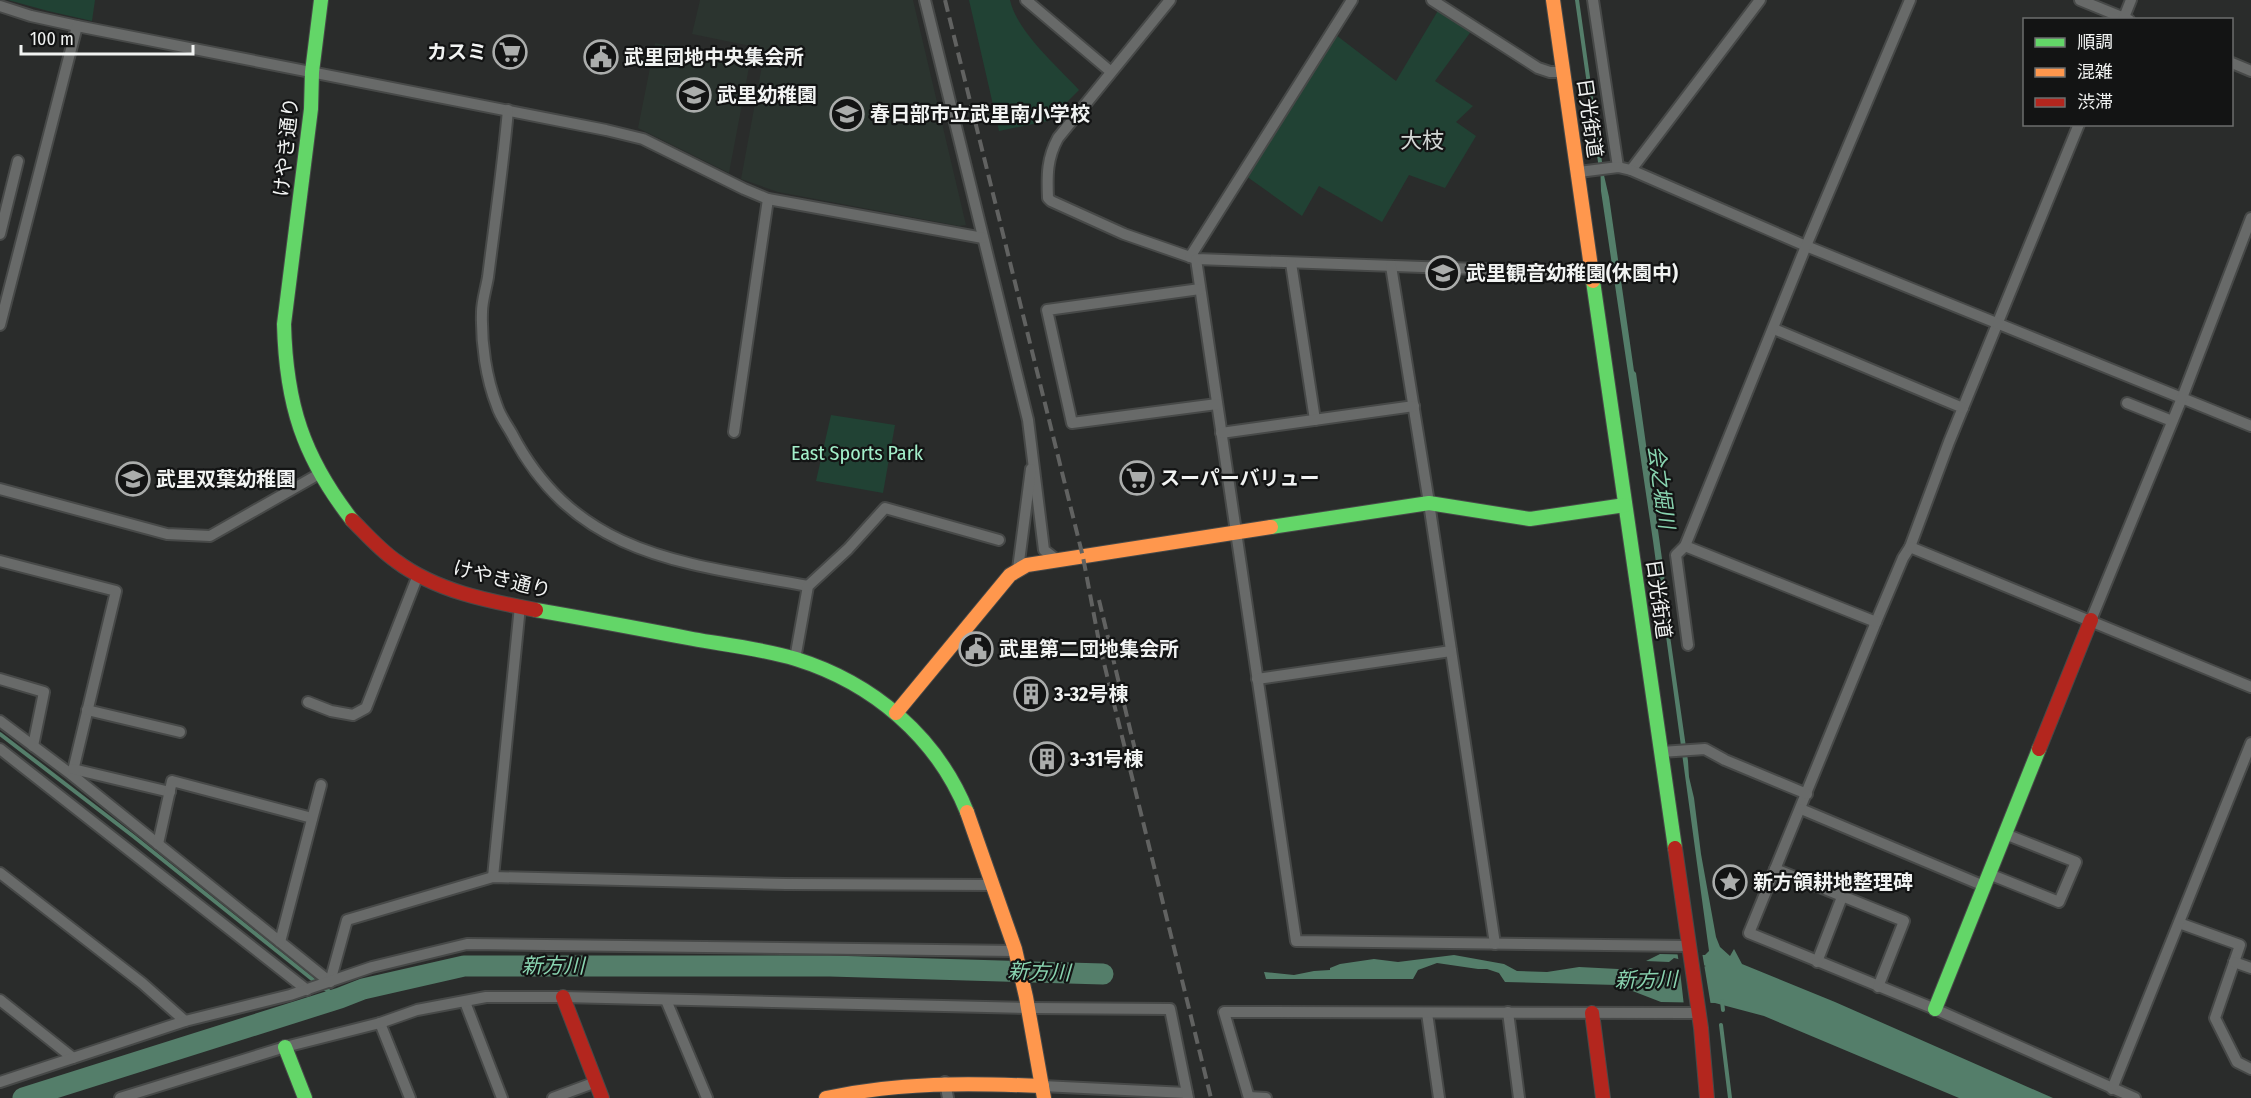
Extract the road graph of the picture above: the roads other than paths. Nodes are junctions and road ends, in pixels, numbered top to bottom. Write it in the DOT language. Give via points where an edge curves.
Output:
graph roads {
  1 [pos="321,0"];
  2 [pos="925,0"];
  3 [pos="1026,0"];
  4 [pos="1170,0"];
  5 [pos="1353,0"];
  6 [pos="1432,0"];
  7 [pos="1553,0"];
  8 [pos="1593,0"];
  9 [pos="1760,0"];
  10 [pos="1910,0"];
  11 [pos="2080,0"];
  12 [pos="2130,0"];
  13 [pos="0,6"];
  14 [pos="2123,18"];
  15 [pos="2125,18"];
  16 [pos="77,26"];
  17 [pos="2233,63"];
  18 [pos="1110,71"];
  19 [pos="2251,71"];
  20 [pos="312,72"];
  21 [pos="1564,72"];
  22 [pos="508,110"];
  23 [pos="2078,126"];
  24 [pos="18,161"];
  25 [pos="1616,168"];
  26 [pos="1631,170"];
  27 [pos="1585,171"];
  28 [pos="768,199"];
  29 [pos="2251,218"];
  30 [pos="0,234"];
  31 [pos="982,238"];
  32 [pos="1806,246"];
  33 [pos="1193,258"];
  34 [pos="1291,262"];
  35 [pos="1391,266"];
  36 [pos="1593,273"];
  37 [pos="1200,289"];
  38 [pos="1996,324"];
  39 [pos="0,325"];
  40 [pos="1774,329"];
  41 [pos="2182,398"];
  42 [pos="2127,403"];
  43 [pos="1217,404"];
  44 [pos="1414,406"];
  45 [pos="1963,408"];
  46 [pos="1316,420"];
  47 [pos="2172,421"];
  48 [pos="2251,426"];
  49 [pos="734,432"];
  50 [pos="1221,433"];
  51 [pos="1033,451"];
  52 [pos="319,474"];
  53 [pos="0,489"];
  54 [pos="1429,503"];
  55 [pos="1625,505"];
  56 [pos="1235,531"];
  57 [pos="999,540"];
  58 [pos="1685,546"];
  59 [pos="1910,547"];
  60 [pos="1057,560"];
  61 [pos="0,561"];
  62 [pos="1018,569"];
  63 [pos="418,575"];
  64 [pos="808,586"];
  65 [pos="520,606"];
  66 [pos="2091,620"];
  67 [pos="1876,622"];
  68 [pos="1688,645"];
  69 [pos="1451,651"];
  70 [pos="795,659"];
  71 [pos="0,679"];
  72 [pos="1257,679"];
  73 [pos="2251,687"];
  74 [pos="308,702"];
  75 [pos="87,710"];
  76 [pos="896,713"];
  77 [pos="0,721"];
  78 [pos="180,732"];
  79 [pos="2251,743"];
  80 [pos="33,746"];
  81 [pos="0,749"];
  82 [pos="1661,752"];
  83 [pos="73,772"];
  84 [pos="321,785"];
  85 [pos="170,792"];
  86 [pos="1807,794"];
  87 [pos="1801,808"];
  88 [pos="312,818"];
  89 [pos="2004,834"];
  90 [pos="158,844"];
  91 [pos="1775,869"];
  92 [pos="0,873"];
  93 [pos="493,878"];
  94 [pos="1987,880"];
  95 [pos="993,885"];
  96 [pos="1842,897"];
  97 [pos="2179,923"];
  98 [pos="280,942"];
  99 [pos="1495,944"];
  100 [pos="1688,948"];
  101 [pos="1017,955"];
  102 [pos="1817,962"];
  103 [pos="2234,962"];
  104 [pos="2251,968"];
  105 [pos="330,982"];
  106 [pos="1878,987"];
  107 [pos="307,990"];
  108 [pos="562,997"];
  109 [pos="0,1000"];
  110 [pos="666,1000"];
  111 [pos="465,1002"];
  112 [pos="1029,1008"];
  113 [pos="1935,1009"];
  114 [pos="1698,1011"];
  115 [pos="1508,1012"];
  116 [pos="1592,1012"];
  117 [pos="1427,1013"];
  118 [pos="185,1021"];
  119 [pos="380,1023"];
  120 [pos="285,1047"];
  121 [pos="73,1058"];
  122 [pos="2251,1069"];
  123 [pos="0,1082"];
  124 [pos="596,1082"];
  125 [pos="945,1082"];
  126 [pos="2112,1089"];
  127 [pos="1043,1092"];
  128 [pos="1187,1096"];
  129 [pos="120,1098"];
  130 [pos="305,1098"];
  131 [pos="410,1098"];
  132 [pos="502,1098"];
  133 [pos="553,1098"];
  134 [pos="602,1098"];
  135 [pos="707,1098"];
  136 [pos="826,1098"];
  137 [pos="948,1098"];
  138 [pos="1249,1098"];
  139 [pos="1266,1098"];
  140 [pos="1439,1098"];
  141 [pos="1519,1098"];
  142 [pos="1603,1098"];
  143 [pos="1707,1098"];
  144 [pos="2135,1098"];
  1 -- 20 [label="main road, けやき通り"];
  2 -- 31 [label="street"];
  3 -- 18 [label="street"];
  4 -- 18 [label="street"];
  5 -- 33 [label="street"];
  6 -- 21 [label="street" via="1538,68"];
  7 -- 21 [label="main road, 日光街道"];
  8 -- 25 [label="street"];
  9 -- 26 [label="street"];
  10 -- 32 [label="street"];
  11 -- 14 [label="street"];
  12 -- 15 [label="street"];
  13 -- 16 [label="street"];
  16 -- 20 [label="street"];
  16 -- 39 [label="street"];
  17 -- 19 [label="street"];
  18 -- 33 [label="street" via="1051,151 1048,198 1124,234"];
  20 -- 22 [label="street"];
  20 -- 52 [label="main road, けやき通り" via="284,346 291,402 304,444"];
  21 -- 27 [label="main road, 日光街道"];
  22 -- 28 [label="street" via="643,139"];
  22 -- 64 [label="street" via="482,313 485,356 496,405 524,458 563,502 593,527 634,548 677,561"];
  23 -- 38 [label="street"];
  24 -- 30 [label="street"];
  25 -- 26 [label="street"];
  25 -- 27 [label="street"];
  26 -- 32 [label="street"];
  27 -- 36 [label="main road, 日光街道"];
  28 -- 31 [label="street"];
  28 -- 49 [label="street"];
  29 -- 41 [label="street"];
  31 -- 51 [label="street"];
  32 -- 38 [label="street"];
  32 -- 40 [label="street"];
  33 -- 34 [label="street"];
  33 -- 37 [label="street"];
  34 -- 35 [label="street"];
  34 -- 46 [label="street"];
  35 -- 36 [label="street"];
  35 -- 44 [label="street"];
  36 -- 55 [label="main road, 日光街道"];
  37 -- 43 [label="street"];
  37 -- 43 [label="street" via="1047,310 1072,423"];
  38 -- 41 [label="street"];
  38 -- 45 [label="street"];
  40 -- 45 [label="street"];
  40 -- 58 [label="street"];
  41 -- 47 [label="street"];
  41 -- 48 [label="street"];
  42 -- 47 [label="street"];
  43 -- 50 [label="street"];
  44 -- 46 [label="street"];
  44 -- 54 [label="street"];
  45 -- 59 [label="street"];
  46 -- 50 [label="street"];
  47 -- 66 [label="street"];
  50 -- 56 [label="street"];
  51 -- 60 [label="street" via="1044,550"];
  51 -- 62 [label="street"];
  52 -- 53 [label="street" via="210,536 167,534"];
  52 -- 63 [label="main road, けやき通り" via="357,527"];
  54 -- 55 [label="main road" via="1530,519"];
  54 -- 56 [label="main road"];
  54 -- 69 [label="street"];
  55 -- 82 [label="main road, 日光街道"];
  56 -- 60 [label="main road"];
  56 -- 72 [label="street"];
  57 -- 64 [label="street" via="885,508"];
  58 -- 67 [label="street"];
  58 -- 68 [label="street" via="1676,555"];
  59 -- 66 [label="street"];
  59 -- 67 [label="street"];
  60 -- 62 [label="main road"];
  61 -- 75 [label="street" via="116,591"];
  62 -- 76 [label="main road"];
  63 -- 65 [label="main road, けやき通り" via="460,592"];
  63 -- 74 [label="street" via="366,708 353,715"];
  64 -- 70 [label="street"];
  65 -- 70 [label="main road, けやき通り"];
  65 -- 93 [label="street"];
  66 -- 73 [label="street"];
  66 -- 89 [label="main road"];
  67 -- 86 [label="street"];
  69 -- 72 [label="street"];
  69 -- 99 [label="street"];
  70 -- 76 [label="main road, けやき通り" via="830,671"];
  71 -- 80 [label="street" via="44,692"];
  72 -- 99 [label="street" via="1296,941"];
  75 -- 78 [label="street"];
  75 -- 83 [label="street"];
  76 -- 95 [label="main road, けやき通り" via="939,759 956,787"];
  77 -- 80 [label="street"];
  79 -- 97 [label="street"];
  80 -- 83 [label="street"];
  81 -- 107 [label="street"];
  82 -- 86 [label="street" via="1705,749"];
  82 -- 100 [label="main road, 日光街道"];
  83 -- 85 [label="street"];
  83 -- 90 [label="street"];
  84 -- 88 [label="street"];
  85 -- 88 [label="street" via="172,781"];
  85 -- 90 [label="street"];
  86 -- 87 [label="street"];
  87 -- 91 [label="street"];
  87 -- 94 [label="street"];
  88 -- 98 [label="street"];
  89 -- 94 [label="main road"];
  89 -- 94 [label="street" via="2076,862 2059,902"];
  90 -- 98 [label="street"];
  91 -- 96 [label="street"];
  91 -- 102 [label="street" via="1749,933"];
  92 -- 118 [label="street"];
  93 -- 95 [label="street"];
  93 -- 105 [label="street" via="347,920"];
  94 -- 113 [label="main road"];
  95 -- 101 [label="main road, けやき通り"];
  96 -- 102 [label="street"];
  96 -- 106 [label="street" via="1904,921"];
  97 -- 103 [label="street" via="2240,945"];
  97 -- 126 [label="street"];
  98 -- 105 [label="street"];
  99 -- 100 [label="street"];
  100 -- 114 [label="main road, 日光街道"];
  101 -- 105 [label="street" via="466,944 372,967"];
  101 -- 112 [label="main road, けやき通り"];
  102 -- 106 [label="street"];
  103 -- 104 [label="street"];
  103 -- 122 [label="street" via="2215,1018 2237,1062"];
  105 -- 107 [label="street"];
  106 -- 113 [label="street"];
  107 -- 118 [label="street"];
  108 -- 110 [label="street"];
  108 -- 111 [label="street" via="486,997"];
  108 -- 124 [label="main road"];
  109 -- 121 [label="street"];
  110 -- 112 [label="street"];
  110 -- 135 [label="street"];
  111 -- 119 [label="street" via="417,1010"];
  111 -- 132 [label="street"];
  112 -- 127 [label="main road, けやき通り"];
  112 -- 128 [label="street" via="1170,1009"];
  113 -- 126 [label="street"];
  114 -- 116 [label="street"];
  114 -- 143 [label="main road, 日光街道"];
  115 -- 116 [label="street"];
  115 -- 117 [label="street"];
  115 -- 141 [label="street"];
  116 -- 142 [label="main road"];
  117 -- 138 [label="street" via="1224,1012"];
  117 -- 140 [label="street"];
  118 -- 121 [label="street"];
  119 -- 120 [label="street"];
  119 -- 131 [label="street"];
  120 -- 129 [label="street"];
  120 -- 130 [label="main road"];
  121 -- 123 [label="street"];
  124 -- 133 [label="street"];
  124 -- 134 [label="main road"];
  125 -- 127 [label="main road"];
  125 -- 136 [label="main road"];
  125 -- 137 [label="street"];
  126 -- 144 [label="street"];
  127 -- 128 [label="street"];
  138 -- 139 [label="street"];
}
